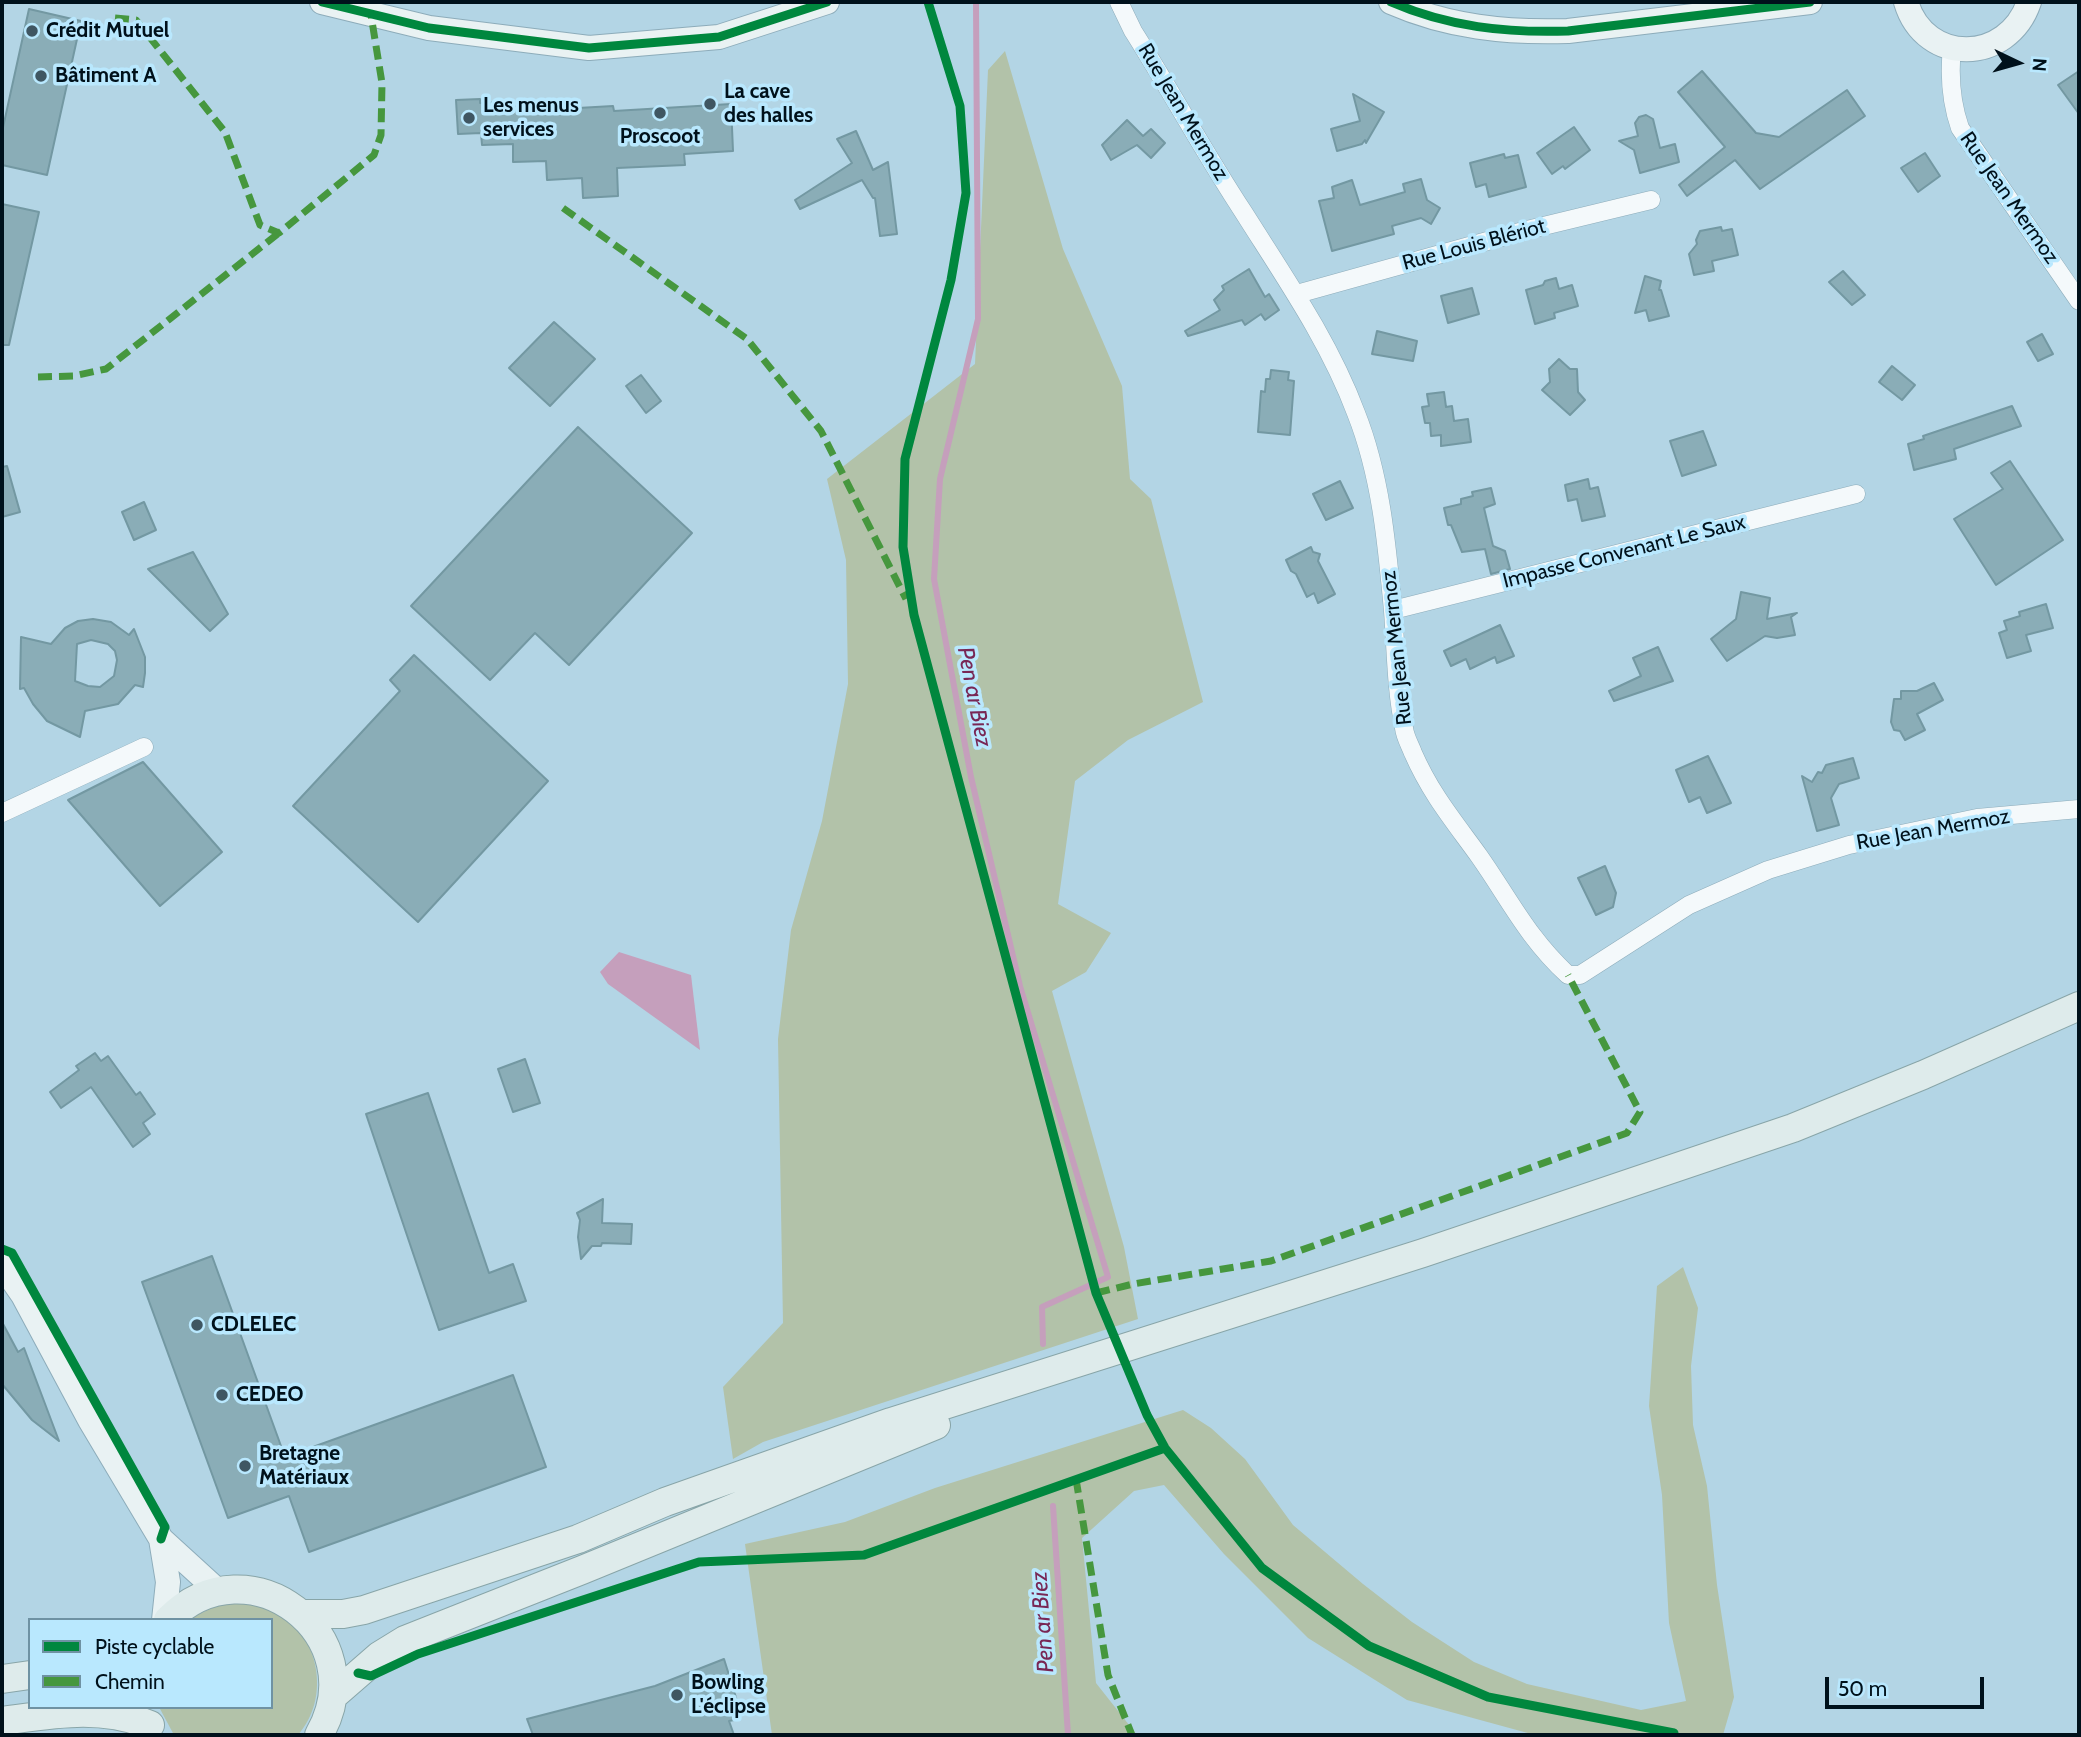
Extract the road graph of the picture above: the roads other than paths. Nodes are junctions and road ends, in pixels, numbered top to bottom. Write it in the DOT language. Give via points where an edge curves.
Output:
graph roads {
  1 [pos="322,2"];
  2 [pos="827,2"];
  3 [pos="1119,2"];
  4 [pos="1391,2"];
  5 [pos="1811,2"];
  6 [pos="1906,2"];
  7 [pos="2029,2"];
  8 [pos="1952,48"];
  9 [pos="1651,200"];
  10 [pos="1297,294"];
  11 [pos="2079,301"];
  12 [pos="1856,494"];
  13 [pos="1392,610"];
  14 [pos="144,747"];
  15 [pos="2079,809"];
  16 [pos="2,813"];
  17 [pos="2079,1006"];
  18 [pos="2,1265"];
  19 [pos="1080,1363"];
  20 [pos="161,1539"];
  21 [pos="218,1591"];
  22 [pos="302,1614"];
  23 [pos="166,1618"];
  24 [pos="169,1618"];
  25 [pos="28,1675"];
  26 [pos="2,1679"];
  27 [pos="333,1696"];
  28 [pos="2,1721"];
  29 [pos="150,1723"];
  30 [pos="324,1732"];
  1 -- 2 [label="main road" via="429,28 589,48 719,37"];
  3 -- 10 [label="street, Rue Jean Mermoz"];
  4 -- 5 [label="main road" via="1454,24 1532,32"];
  6 -- 8 [label="main road" via="1910,16 1928,36"];
  7 -- 8 [label="main road" via="2011,33 1993,44"];
  8 -- 11 [label="street, Rue Jean Mermoz" via="1953,107 1960,128"];
  9 -- 10 [label="street, Rue Louis Blériot"];
  10 -- 13 [label="street, Rue Jean Mermoz" via="1356,412 1374,467"];
  12 -- 13 [label="street, Impasse Convenant Le Saux"];
  13 -- 15 [label="street, Rue Jean Mermoz" via="1404,732 1422,775 1529,935 1567,975 1580,975 1689,905 1768,870 1849,845 1977,818"];
  14 -- 16 [label="street"];
  17 -- 19 [label="main road" via="1793,1128"];
  18 -- 20 [label="main road"];
  19 -- 22 [label="main road" via="891,1422 665,1502 578,1539 364,1610 342,1615"];
  19 -- 27 [label="main road" via="405,1640"];
  20 -- 21 [label="main road"];
  20 -- 23 [label="main road" via="168,1583"];
  21 -- 22 [label="main road" via="263,1592"];
  21 -- 24 [label="main road"];
  22 -- 27 [label="main road" via="327,1651"];
  25 -- 26 [label="main road"];
  27 -- 30 [label="main road"];
  28 -- 29 [label="main road" via="91,1712"];
}
